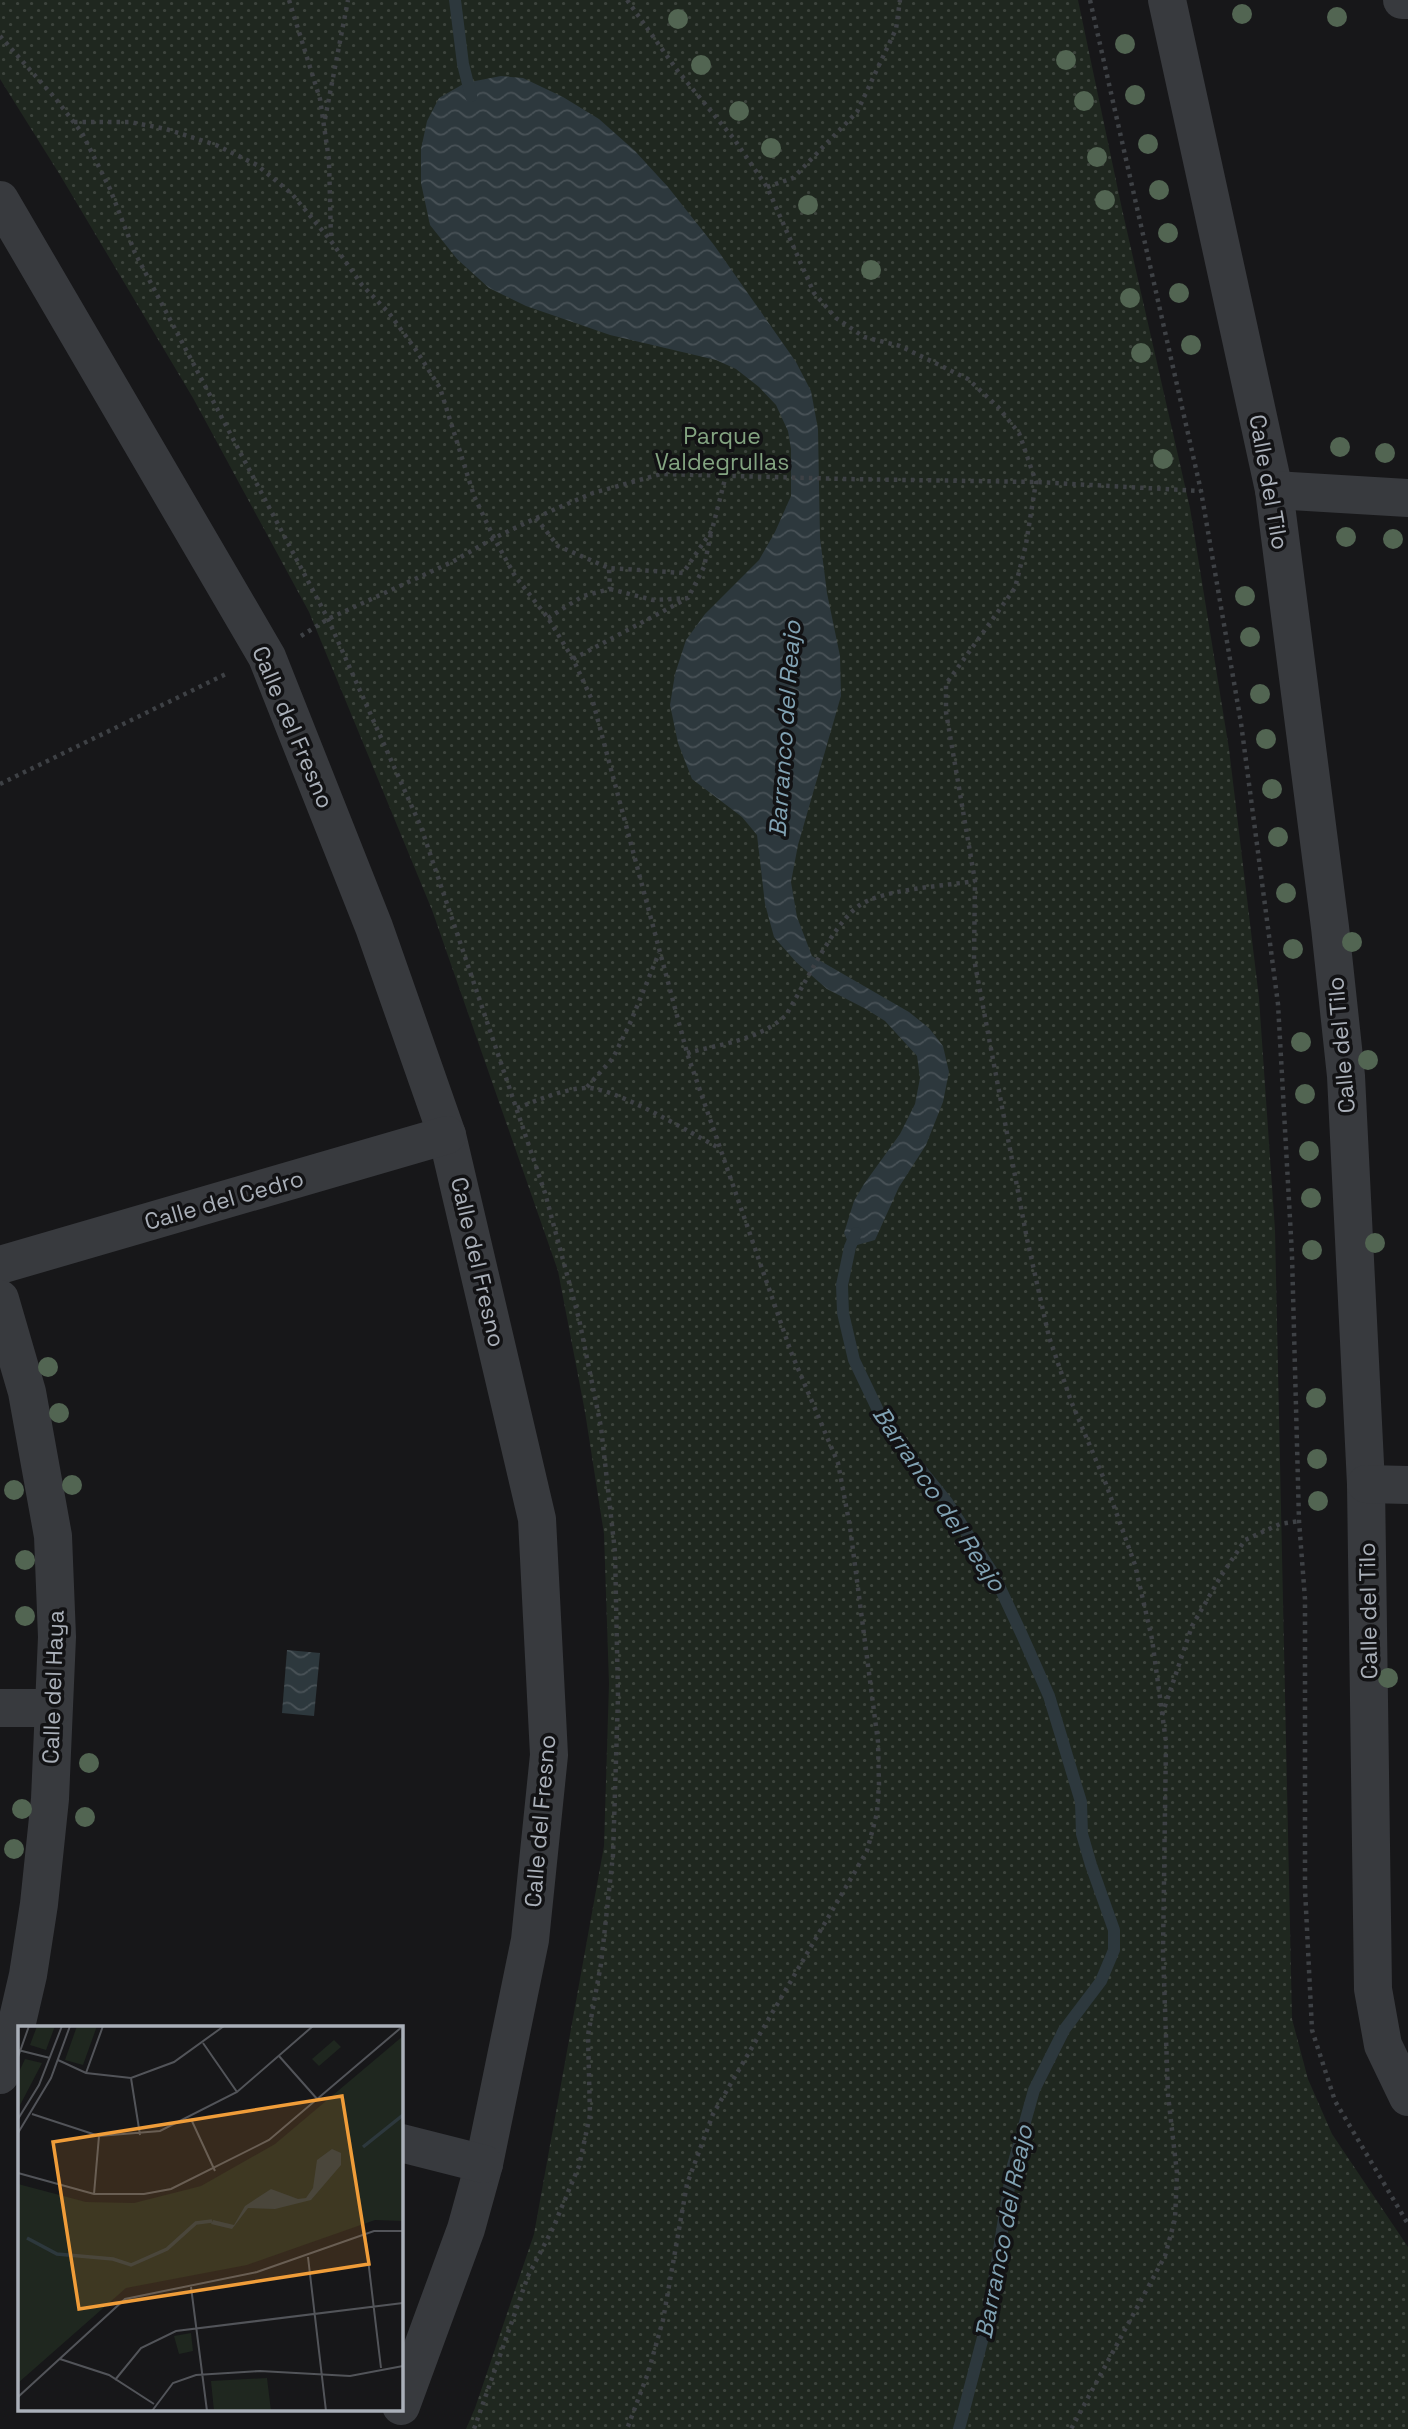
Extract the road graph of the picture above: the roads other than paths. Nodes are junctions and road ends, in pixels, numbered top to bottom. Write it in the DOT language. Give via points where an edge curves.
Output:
graph roads {
  1 [pos="1167,0"];
  2 [pos="1402,0"];
  3 [pos="1408,0"];
  4 [pos="1,203"];
  5 [pos="1274,490"];
  6 [pos="1408,498"];
  7 [pos="447,1135"];
  8 [pos="0,1265"];
  9 [pos="0,1299"];
  10 [pos="1366,1484"];
  11 [pos="1408,1485"];
  12 [pos="0,1708"];
  13 [pos="53,1708"];
  14 [pos="10,2055"];
  15 [pos="1408,2097"];
  16 [pos="402,2143"];
  17 [pos="484,2164"];
  18 [pos="402,2403"];
  19 [pos="398,2412"];
  20 [pos="390,2429"];
  1 -- 5 [label="street, Calle del Tilo"];
  2 -- 3 [label="street"];
  4 -- 7 [label="street, Calle del Fresno" via="267,657 374,927"];
  5 -- 6 [label="street"];
  5 -- 10 [label="street, Calle del Tilo" via="1346,1076"];
  7 -- 8 [label="street, Calle del Cedro"];
  7 -- 17 [label="street, Calle del Fresno" via="537,1519 549,1755 530,1940"];
  9 -- 13 [label="street, Calle del Haya" via="27,1392 53,1536 57,1637"];
  10 -- 11 [label="street"];
  10 -- 15 [label="street, Calle del Tilo" via="1373,1989 1383,2045"];
  12 -- 13 [label="street"];
  13 -- 14 [label="street, Calle del Haya" via="39,1904"];
  16 -- 17 [label="street"];
  17 -- 18 [label="street, Calle del Fresno" via="466,2229"];
  19 -- 20 [label="street, Calle del Fresno"];
}
